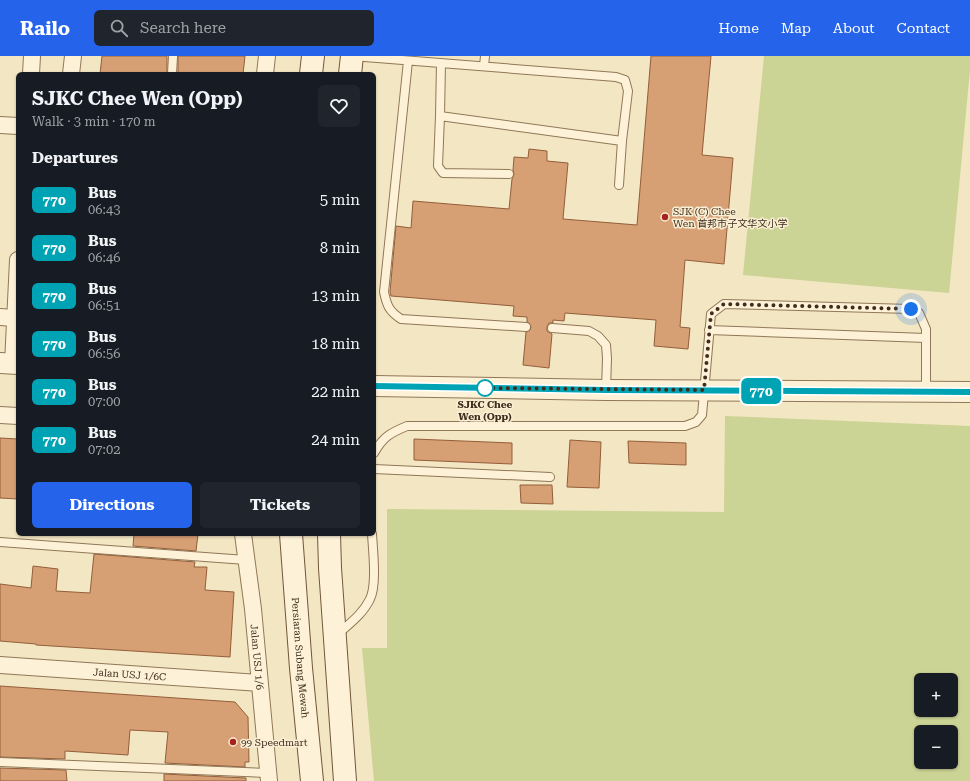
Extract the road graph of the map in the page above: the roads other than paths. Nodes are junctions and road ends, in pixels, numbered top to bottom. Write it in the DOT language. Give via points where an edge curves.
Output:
graph roads {
  1 [pos="32,56"];
  2 [pos="73,56"];
  3 [pos="173,56"];
  4 [pos="267,56"];
  5 [pos="313,56"];
  6 [pos="352,56"];
  7 [pos="485,56"];
  8 [pos="408,61"];
  9 [pos="441,63"];
  10 [pos="484,66"];
  11 [pos="31,72"];
  12 [pos="71,72"];
  13 [pos="172,72"];
  14 [pos="265,72"];
  15 [pos="311,72"];
  16 [pos="350,72"];
  17 [pos="440,116"];
  18 [pos="0,125"];
  19 [pos="16,126"];
  20 [pos="622,140"];
  21 [pos="509,174"];
  22 [pos="619,185"];
  23 [pos="16,270"];
  24 [pos="7,317"];
  25 [pos="526,327"];
  26 [pos="552,328"];
  27 [pos="709,330"];
  28 [pos="926,338"];
  29 [pos="10,364"];
  30 [pos="376,386"];
  31 [pos="606,390"];
  32 [pos="704,390"];
  33 [pos="926,392"];
  34 [pos="970,392"];
  35 [pos="0,415"];
  36 [pos="16,416"];
  37 [pos="376,450"];
  38 [pos="376,469"];
  39 [pos="550,477"];
  40 [pos="243,536"];
  41 [pos="291,536"];
  42 [pos="329,536"];
  43 [pos="372,536"];
  44 [pos="0,542"];
  45 [pos="246,560"];
  46 [pos="335,637"];
  47 [pos="0,665"];
  48 [pos="259,683"];
  49 [pos="0,762"];
  50 [pos="269,777"];
  51 [pos="312,781"];
  52 [pos="345,781"];
  1 -- 11 [label="street"];
  2 -- 12 [label="street"];
  3 -- 13 [label="lane"];
  4 -- 14 [label="street"];
  5 -- 15 [label="main road"];
  6 -- 8 [label="lane"];
  6 -- 16 [label="main road"];
  7 -- 10 [label="lane"];
  8 -- 9 [label="lane"];
  8 -- 25 [label="lane" via="384,292 386,302 392,313 401,319"];
  9 -- 10 [label="lane"];
  9 -- 17 [label="lane"];
  10 -- 20 [label="lane" via="616,77 625,80 628,91"];
  17 -- 20 [label="lane"];
  17 -- 21 [label="lane" via="438,166 443,173"];
  18 -- 19 [label="street"];
  20 -- 22 [label="lane"];
  23 -- 24 [label="street"];
  24 -- 29 [label="street"];
  26 -- 31 [label="lane" via="589,331 606,345"];
  27 -- 28 [label="lane"];
  27 -- 28 [label="lane" via="711,314 724,304 911,309 919,313 923,320"];
  27 -- 32 [label="lane"];
  28 -- 33 [label="lane"];
  30 -- 31 [label="street"];
  31 -- 32 [label="street"];
  32 -- 33 [label="street"];
  32 -- 37 [label="lane" via="702,415 696,422 685,426 407,426 394,431 381,441"];
  33 -- 34 [label="street"];
  35 -- 36 [label="street"];
  38 -- 39 [label="lane"];
  40 -- 45 [label="street, Jalan USJ 1/6"];
  41 -- 51 [label="main road, Persiaran Subang Mewah"];
  42 -- 46 [label="main road"];
  43 -- 46 [label="lane" via="374,586 370,599 362,612"];
  44 -- 45 [label="lane"];
  45 -- 48 [label="street, Jalan USJ 1/6"];
  46 -- 52 [label="main road"];
  47 -- 48 [label="street, Jalan USJ 1/6C"];
  48 -- 50 [label="street, Jalan USJ 1/6"];
  49 -- 50 [label="lane"];
}
